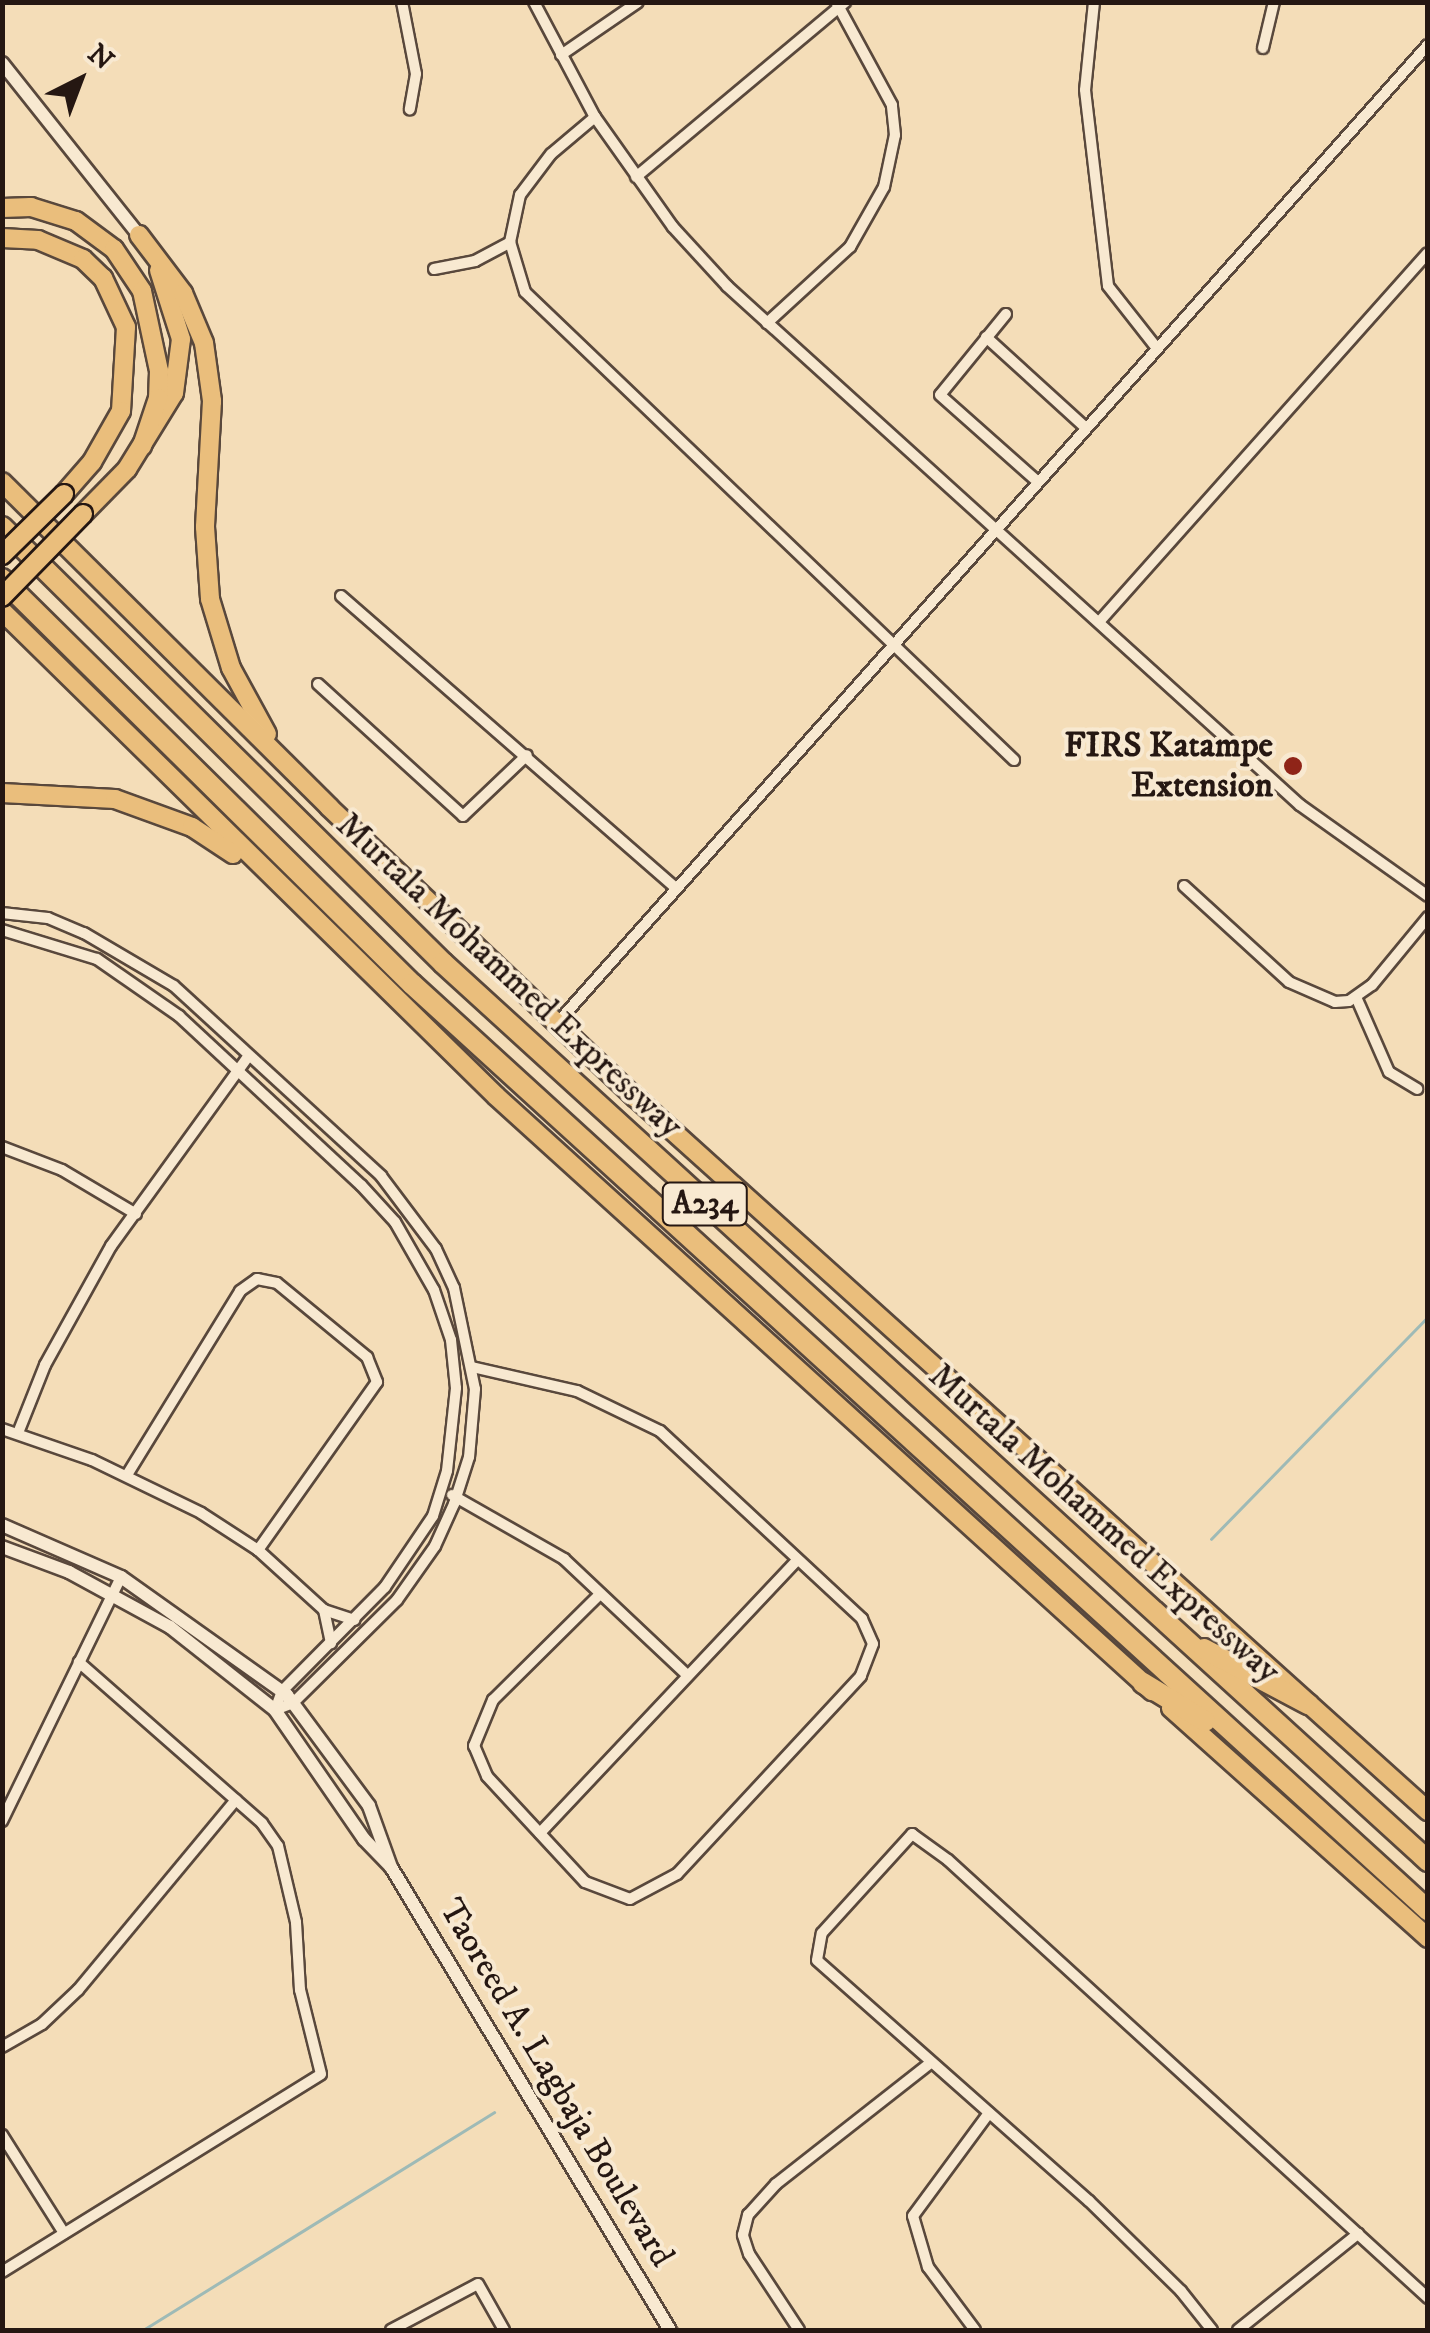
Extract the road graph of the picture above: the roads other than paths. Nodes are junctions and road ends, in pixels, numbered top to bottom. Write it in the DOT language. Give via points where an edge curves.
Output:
graph roads {
  1 [pos="402,2"];
  2 [pos="534,2"];
  3 [pos="638,2"];
  4 [pos="1094,2"];
  5 [pos="1274,2"];
  6 [pos="840,4"];
  7 [pos="1428,45"];
  8 [pos="1263,48"];
  9 [pos="561,56"];
  10 [pos="2,63"];
  11 [pos="410,108"];
  12 [pos="595,118"];
  13 [pos="636,177"];
  14 [pos="2,208"];
  15 [pos="139,235"];
  16 [pos="2,238"];
  17 [pos="510,242"];
  18 [pos="1428,252"];
  19 [pos="434,269"];
  20 [pos="1006,314"];
  21 [pos="766,323"];
  22 [pos="986,337"];
  23 [pos="1156,347"];
  24 [pos="1085,426"];
  25 [pos="142,446"];
  26 [pos="1036,480"];
  27 [pos="2,482"];
  28 [pos="2,527"];
  29 [pos="991,529"];
  30 [pos="2,554"];
  31 [pos="2,580"];
  32 [pos="341,596"];
  33 [pos="2,597"];
  34 [pos="2,611"];
  35 [pos="1099,622"];
  36 [pos="889,642"];
  37 [pos="318,684"];
  38 [pos="528,754"];
  39 [pos="1014,760"];
  40 [pos="2,792"];
  41 [pos="329,806"];
  42 [pos="1184,886"];
  43 [pos="674,888"];
  44 [pos="1428,896"];
  45 [pos="2,913"];
  46 [pos="1428,917"];
  47 [pos="2,930"];
  48 [pos="336,944"];
  49 [pos="1356,997"];
  50 [pos="558,1022"];
  51 [pos="248,1057"];
  52 [pos="236,1072"];
  53 [pos="1418,1089"];
  54 [pos="2,1147"];
  55 [pos="136,1214"];
  56 [pos="472,1367"];
  57 [pos="492,1377"];
  58 [pos="475,1387"];
  59 [pos="2,1430"];
  60 [pos="18,1433"];
  61 [pos="127,1475"];
  62 [pos="441,1492"];
  63 [pos="456,1496"];
  64 [pos="2,1525"];
  65 [pos="2,1547"];
  66 [pos="258,1550"];
  67 [pos="796,1561"];
  68 [pos="121,1577"];
  69 [pos="113,1594"];
  70 [pos="600,1594"];
  71 [pos="324,1610"];
  72 [pos="354,1620"];
  73 [pos="1177,1634"];
  74 [pos="331,1643"];
  75 [pos="79,1662"];
  76 [pos="687,1675"];
  77 [pos="1143,1683"];
  78 [pos="282,1691"];
  79 [pos="294,1702"];
  80 [pos="1308,1704"];
  81 [pos="275,1710"];
  82 [pos="1253,1752"];
  83 [pos="236,1800"];
  84 [pos="1428,1812"];
  85 [pos="2,1820"];
  86 [pos="540,1833"];
  87 [pos="1428,1861"];
  88 [pos="392,1867"];
  89 [pos="1428,1910"];
  90 [pos="1428,1938"];
  91 [pos="2,2047"];
  92 [pos="928,2064"];
  93 [pos="989,2114"];
  94 [pos="2,2135"];
  95 [pos="64,2233"];
  96 [pos="1358,2234"];
  97 [pos="2,2272"];
  98 [pos="1428,2298"];
  99 [pos="656,2307"];
  100 [pos="391,2330"];
  101 [pos="504,2330"];
  102 [pos="670,2330"];
  103 [pos="799,2330"];
  104 [pos="975,2330"];
  105 [pos="1212,2330"];
  106 [pos="1238,2330"];
  1 -- 11 [label="street" via="416,74"];
  2 -- 9 [label="street"];
  3 -- 9 [label="street"];
  4 -- 23 [label="street" via="1086,90 1108,286"];
  5 -- 8 [label="street"];
  6 -- 13 [label="street"];
  6 -- 21 [label="street" via="892,105 895,136 884,187 850,247"];
  7 -- 23 [label="street"];
  9 -- 12 [label="street"];
  10 -- 15 [label="street"];
  12 -- 13 [label="street"];
  12 -- 17 [label="street" via="528,180"];
  13 -- 21 [label="street" via="700,258"];
  14 -- 25 [label="main road" via="56,212 86,227 114,249 142,291 159,370"];
  15 -- 25 [label="main road" via="168,288 181,340 174,393"];
  15 -- 41 [label="main road" via="183,293 210,370 205,562 218,630 258,719"];
  16 -- 30 [label="main road, bridge" via="38,240 83,259 103,278 126,327 121,411 92,462"];
  17 -- 19 [label="street" via="474,261"];
  17 -- 36 [label="street" via="516,274 536,307"];
  18 -- 35 [label="street"];
  20 -- 22 [label="street"];
  21 -- 29 [label="street"];
  22 -- 24 [label="street"];
  22 -- 26 [label="street" via="940,395"];
  23 -- 24 [label="street"];
  24 -- 26 [label="street"];
  25 -- 33 [label="main road, bridge"];
  26 -- 29 [label="street"];
  27 -- 41 [label="main road, Murtala Mohammed Expressway"];
  28 -- 73 [label="highway, Murtala Mohammed Expressway / A234" via="443,963"];
  29 -- 35 [label="street"];
  29 -- 36 [label="street"];
  31 -- 82 [label="highway, Murtala Mohammed Expressway / A234" via="412,984"];
  32 -- 38 [label="street"];
  34 -- 48 [label="main road"];
  35 -- 44 [label="street" via="1300,804"];
  36 -- 39 [label="street"];
  36 -- 43 [label="street"];
  37 -- 38 [label="street" via="463,816"];
  38 -- 43 [label="street"];
  40 -- 48 [label="main road" via="115,799 192,827"];
  41 -- 50 [label="main road, Murtala Mohammed Expressway"];
  42 -- 49 [label="street" via="1305,994 1336,1002"];
  43 -- 50 [label="street"];
  45 -- 51 [label="street" via="48,918 125,951 174,986"];
  46 -- 49 [label="street"];
  47 -- 52 [label="street" via="52,942 125,974"];
  48 -- 77 [label="main road"];
  49 -- 53 [label="street" via="1389,1072"];
  50 -- 80 [label="main road, Murtala Mohammed Expressway"];
  51 -- 52 [label="street"];
  51 -- 56 [label="street" via="381,1176 410,1213 454,1288"];
  52 -- 55 [label="street"];
  52 -- 62 [label="street" via="362,1185 420,1260 450,1340 456,1388"];
  54 -- 55 [label="street" via="62,1170"];
  55 -- 60 [label="street" via="75,1306"];
  56 -- 57 [label="street"];
  56 -- 58 [label="street"];
  57 -- 58 [label="street"];
  57 -- 67 [label="street" via="578,1390 660,1431"];
  58 -- 63 [label="street" via="469,1457"];
  59 -- 60 [label="street"];
  60 -- 61 [label="street"];
  61 -- 66 [label="street"];
  61 -- 66 [label="street" via="240,1291 257,1279 277,1283 367,1358 378,1382"];
  62 -- 63 [label="street"];
  62 -- 72 [label="street" via="414,1550"];
  63 -- 70 [label="street" via="527,1533"];
  63 -- 79 [label="street" via="416,1577"];
  64 -- 68 [label="street, Taoreed A. Lagbaja Boulevard"];
  65 -- 69 [label="street, Taoreed A. Lagbaja Boulevard"];
  66 -- 71 [label="street"];
  67 -- 76 [label="street"];
  67 -- 86 [label="street" via="862,1618 872,1658 690,1860 653,1888 614,1897 585,1882"];
  68 -- 69 [label="street"];
  68 -- 78 [label="street, Taoreed A. Lagbaja Boulevard"];
  69 -- 75 [label="street"];
  69 -- 81 [label="street, Taoreed A. Lagbaja Boulevard" via="224,1665"];
  70 -- 76 [label="street"];
  70 -- 86 [label="street" via="492,1700 477,1726 474,1746 486,1776"];
  71 -- 72 [label="street"];
  71 -- 74 [label="street"];
  72 -- 74 [label="street"];
  73 -- 80 [label="highway"];
  73 -- 87 [label="highway, Murtala Mohammed Expressway / A234"];
  74 -- 78 [label="street"];
  75 -- 83 [label="street"];
  75 -- 85 [label="street"];
  76 -- 86 [label="street"];
  77 -- 82 [label="highway"];
  77 -- 90 [label="main road"];
  78 -- 79 [label="street, Taoreed A. Lagbaja Boulevard"];
  78 -- 81 [label="street"];
  79 -- 81 [label="street"];
  79 -- 88 [label="street, Taoreed A. Lagbaja Boulevard" via="369,1806"];
  80 -- 84 [label="main road, Murtala Mohammed Expressway"];
  81 -- 88 [label="street, Taoreed A. Lagbaja Boulevard" via="364,1839"];
  82 -- 89 [label="highway, Murtala Mohammed Expressway / A234"];
  83 -- 91 [label="street" via="78,1990 42,2024"];
  83 -- 95 [label="street" via="278,1846 321,2074"];
  88 -- 102 [label="street, Taoreed A. Lagbaja Boulevard"];
  92 -- 93 [label="street"];
  92 -- 96 [label="street" via="818,1960 816,1947 912,1834"];
  92 -- 103 [label="street" via="776,2184 748,2216 743,2234 749,2254"];
  93 -- 104 [label="street" via="913,2216 928,2266"];
  93 -- 105 [label="street" via="1168,2278"];
  94 -- 95 [label="street"];
  95 -- 97 [label="street"];
  96 -- 98 [label="street"];
  96 -- 106 [label="street"];
  99 -- 102 [label="street, Taoreed A. Lagbaja Boulevard"];
  100 -- 101 [label="street" via="478,2284"];
}
